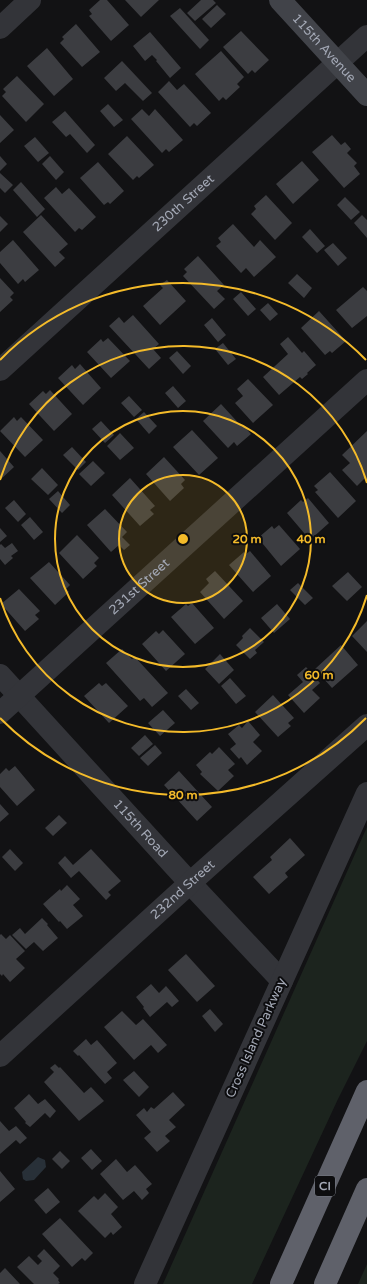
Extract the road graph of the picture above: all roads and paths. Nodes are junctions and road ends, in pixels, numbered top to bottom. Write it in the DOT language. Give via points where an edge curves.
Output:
graph roads {
  1 [pos="30,0"];
  2 [pos="280,0"];
  3 [pos="0,28"];
  4 [pos="367,36"];
  5 [pos="338,63"];
  6 [pos="367,96"];
  7 [pos="0,370"];
  8 [pos="367,380"];
  9 [pos="0,675"];
  10 [pos="19,696"];
  11 [pos="0,714"];
  12 [pos="367,725"];
  13 [pos="367,793"];
  14 [pos="190,883"];
  15 [pos="282,981"];
  16 [pos="0,1056"];
  17 [pos="367,1091"];
  18 [pos="367,1189"];
  19 [pos="156,1261"];
  20 [pos="130,1284"];
  21 [pos="145,1284"];
  22 [pos="279,1284"];
  23 [pos="325,1284"];
  1 -- 3 [label="street"];
  2 -- 5 [label="main road, 115th Avenue"];
  4 -- 5 [label="street, 230th Street"];
  5 -- 6 [label="main road, 115th Avenue"];
  5 -- 7 [label="street, 230th Street"];
  8 -- 10 [label="street, 231st Street"];
  9 -- 10 [label="street, 115th Road"];
  10 -- 11 [label="street, 231st Street"];
  10 -- 14 [label="street, 115th Road"];
  12 -- 14 [label="street, 232nd Street"];
  13 -- 15 [label="street, Cross Island Parkway"];
  14 -- 15 [label="street, 115th Road"];
  14 -- 16 [label="street, 232nd Street"];
  15 -- 19 [label="street, Cross Island Parkway"];
  17 -- 22 [label="highway, CI"];
  18 -- 23 [label="highway"];
  19 -- 20 [label="street"];
  19 -- 21 [label="street, Cross Island Parkway"];
}
